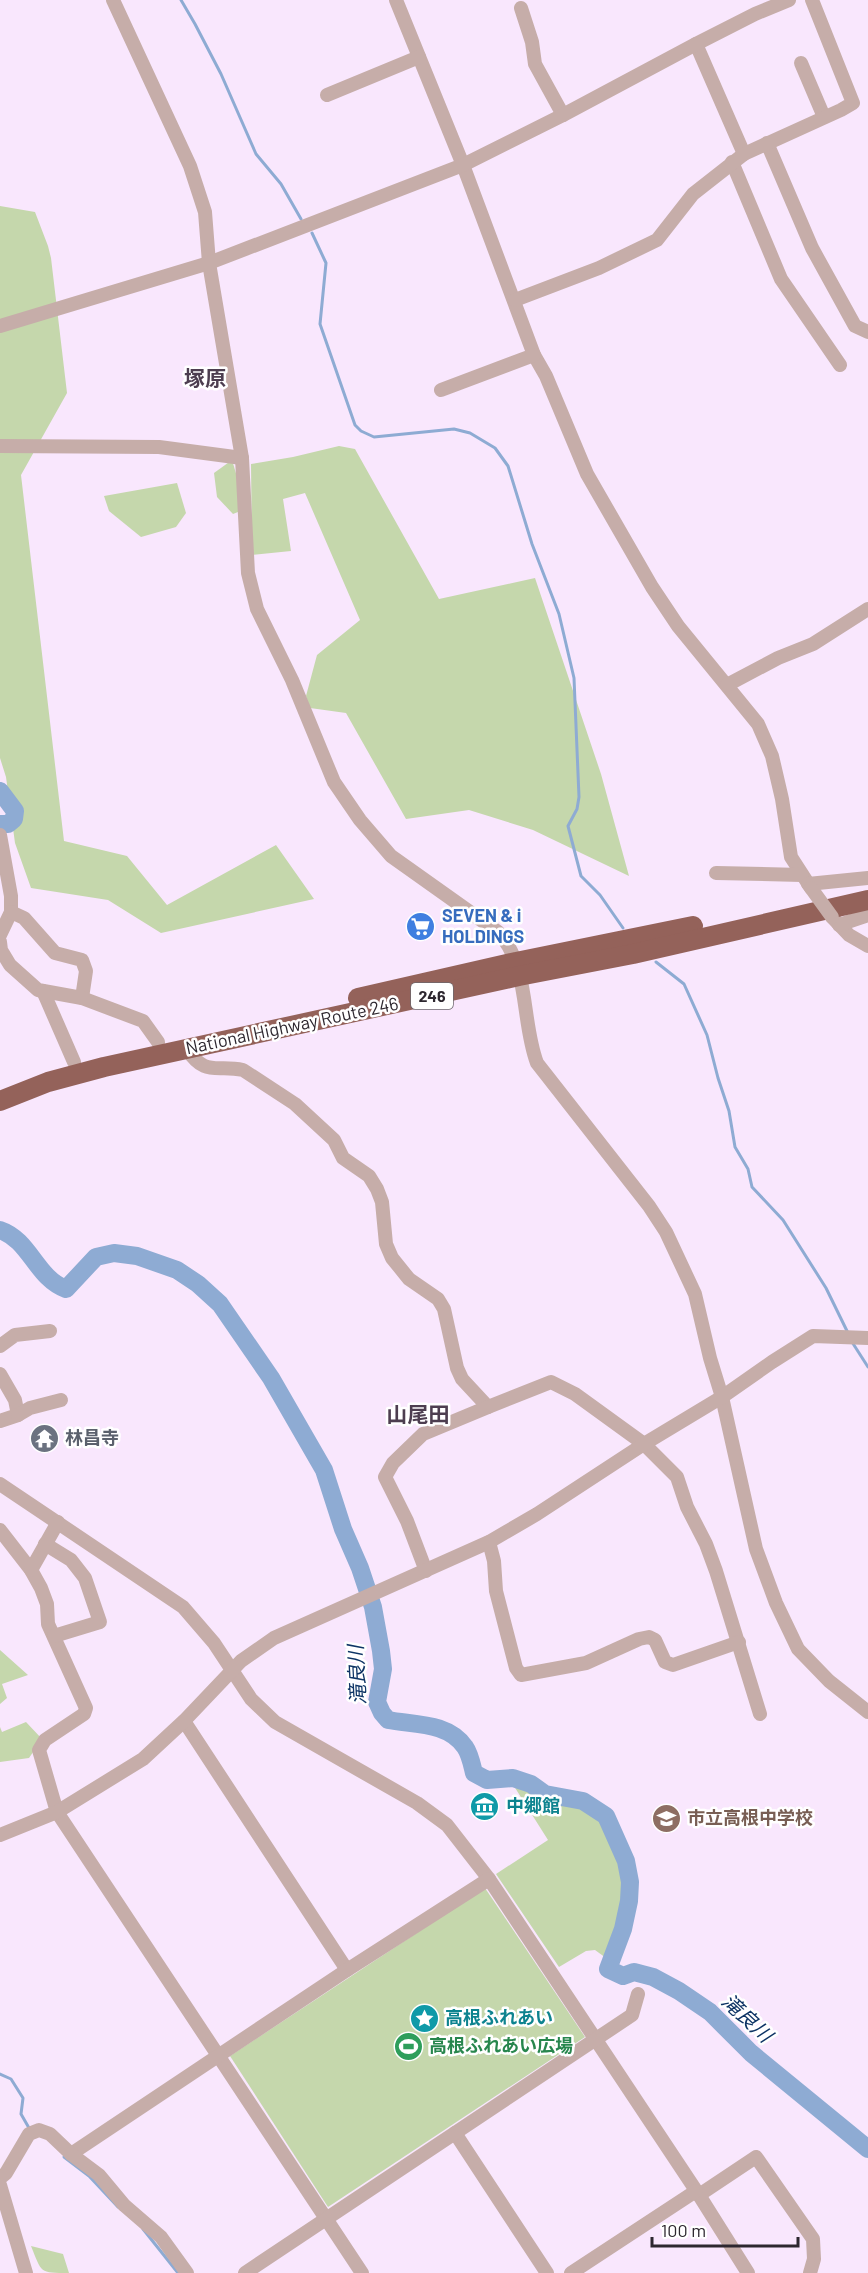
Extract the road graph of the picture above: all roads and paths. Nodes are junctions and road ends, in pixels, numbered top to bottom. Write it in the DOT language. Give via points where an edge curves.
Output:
graph roads {
  1 [pos="113,0"];
  2 [pos="396,0"];
  3 [pos="789,0"];
  4 [pos="812,0"];
  5 [pos="521,8"];
  6 [pos="696,44"];
  7 [pos="419,57"];
  8 [pos="801,63"];
  9 [pos="327,95"];
  10 [pos="563,115"];
  11 [pos="824,117"];
  12 [pos="767,143"];
  13 [pos="744,154"];
  14 [pos="732,162"];
  15 [pos="463,165"];
  16 [pos="209,263"];
  17 [pos="515,300"];
  18 [pos="0,326"];
  19 [pos="868,332"];
  20 [pos="534,354"];
  21 [pos="840,365"];
  22 [pos="441,390"];
  23 [pos="0,447"];
  24 [pos="242,458"];
  25 [pos="868,610"];
  26 [pos="727,685"];
  27 [pos="0,835"];
  28 [pos="716,873"];
  29 [pos="868,878"];
  30 [pos="807,883"];
  31 [pos="868,888"];
  32 [pos="868,900"];
  33 [pos="11,912"];
  34 [pos="868,915"];
  35 [pos="836,921"];
  36 [pos="0,935"];
  37 [pos="0,942"];
  38 [pos="868,946"];
  39 [pos="518,969"];
  40 [pos="43,991"];
  41 [pos="82,998"];
  42 [pos="158,1042"];
  43 [pos="186,1048"];
  44 [pos="74,1062"];
  45 [pos="0,1086"];
  46 [pos="0,1101"];
  47 [pos="50,1331"];
  48 [pos="868,1338"];
  49 [pos="0,1346"];
  50 [pos="0,1374"];
  51 [pos="722,1397"];
  52 [pos="61,1400"];
  53 [pos="488,1407"];
  54 [pos="18,1414"];
  55 [pos="0,1421"];
  56 [pos="644,1444"];
  57 [pos="0,1484"];
  58 [pos="58,1522"];
  59 [pos="0,1530"];
  60 [pos="489,1542"];
  61 [pos="45,1544"];
  62 [pos="31,1570"];
  63 [pos="426,1571"];
  64 [pos="54,1636"];
  65 [pos="739,1642"];
  66 [pos="232,1672"];
  67 [pos="868,1712"];
  68 [pos="760,1714"];
  69 [pos="184,1721"];
  70 [pos="57,1812"];
  71 [pos="0,1835"];
  72 [pos="489,1879"];
  73 [pos="347,1970"];
  74 [pos="638,1994"];
  75 [pos="597,2040"];
  76 [pos="218,2057"];
  77 [pos="455,2133"];
  78 [pos="71,2154"];
  79 [pos="0,2178"];
  80 [pos="0,2185"];
  81 [pos="698,2193"];
  82 [pos="327,2218"];
  83 [pos="26,2273"];
  84 [pos="187,2273"];
  85 [pos="245,2273"];
  86 [pos="362,2273"];
  87 [pos="547,2273"];
  88 [pos="571,2273"];
  89 [pos="748,2273"];
  90 [pos="810,2273"];
  1 -- 16 [label="street" via="190,166 205,212"];
  2 -- 7 [label="street"];
  3 -- 6 [label="street"];
  4 -- 11 [label="street" via="853,103"];
  5 -- 10 [label="street" via="536,64"];
  6 -- 10 [label="street"];
  6 -- 13 [label="street"];
  7 -- 9 [label="street"];
  7 -- 15 [label="street"];
  8 -- 11 [label="street"];
  10 -- 15 [label="street"];
  11 -- 12 [label="street"];
  12 -- 13 [label="street"];
  12 -- 19 [label="street" via="812,248 855,326"];
  13 -- 14 [label="street"];
  14 -- 17 [label="street" via="693,194 657,240 599,268"];
  14 -- 21 [label="street" via="781,279"];
  15 -- 16 [label="street"];
  15 -- 17 [label="street"];
  16 -- 18 [label="street"];
  16 -- 24 [label="street"];
  17 -- 20 [label="street"];
  20 -- 22 [label="street"];
  20 -- 26 [label="street" via="587,474 652,587 678,626"];
  23 -- 24 [label="street" via="159,447"];
  24 -- 39 [label="street" via="248,573 257,609 292,680 334,782 391,856 498,932 509,944"];
  25 -- 26 [label="street" via="813,644"];
  26 -- 30 [label="street" via="758,724 772,756 791,857"];
  27 -- 33 [label="street"];
  28 -- 30 [label="street"];
  29 -- 30 [label="street"];
  30 -- 35 [label="street, bridge"];
  31 -- 39 [label="highway, National Highway Route 246 / 246"];
  32 -- 39 [label="highway, National Highway Route 246 / 246" via="633,954"];
  33 -- 36 [label="street"];
  33 -- 41 [label="street" via="24,918 55,953 82,960 86,971"];
  34 -- 35 [label="street"];
  35 -- 38 [label="street" via="849,935"];
  37 -- 40 [label="street" via="10,964"];
  39 -- 42 [label="highway, National Highway Route 246 / 246"];
  39 -- 43 [label="highway, National Highway Route 246 / 246"];
  39 -- 51 [label="street" via="537,1063 666,1232 695,1294"];
  40 -- 41 [label="street"];
  40 -- 44 [label="street"];
  41 -- 42 [label="street" via="143,1021"];
  42 -- 44 [label="highway, National Highway Route 246 / 246"];
  43 -- 46 [label="highway, National Highway Route 246 / 246" via="48,1082"];
  43 -- 53 [label="street" via="204,1067 243,1070 295,1104 334,1140 343,1158 369,1176 382,1202 386,1244 392,1258 409,1279 438,1299 462,1379"];
  44 -- 45 [label="highway, National Highway Route 246 / 246"];
  47 -- 49 [label="street" via="15,1335"];
  48 -- 51 [label="street" via="813,1336"];
  50 -- 54 [label="street"];
  51 -- 56 [label="street"];
  51 -- 67 [label="street" via="756,1549 786,1625 798,1649 829,1681"];
  52 -- 54 [label="street"];
  53 -- 56 [label="street" via="551,1382 575,1394"];
  53 -- 63 [label="street" via="423,1434 393,1463 385,1477"];
  54 -- 55 [label="street"];
  56 -- 60 [label="street"];
  56 -- 65 [label="street" via="677,1478 706,1544"];
  57 -- 58 [label="street"];
  58 -- 61 [label="street"];
  58 -- 66 [label="street" via="183,1607 214,1643"];
  59 -- 62 [label="street"];
  60 -- 63 [label="street"];
  60 -- 65 [label="street" via="496,1591 521,1675 586,1663 649,1637 655,1640 665,1662 673,1665"];
  61 -- 62 [label="street"];
  61 -- 64 [label="street" via="71,1560 85,1578 100,1622"];
  62 -- 64 [label="street" via="47,1604 48,1624"];
  63 -- 66 [label="street" via="274,1638"];
  64 -- 70 [label="street" via="86,1708 84,1714 45,1740 39,1750"];
  65 -- 68 [label="street"];
  66 -- 69 [label="street"];
  66 -- 72 [label="street" via="251,1699 275,1722 417,1803 447,1825"];
  69 -- 70 [label="street" via="143,1759"];
  69 -- 73 [label="street"];
  70 -- 71 [label="street"];
  70 -- 76 [label="street"];
  72 -- 73 [label="street"];
  72 -- 75 [label="street"];
  73 -- 76 [label="street"];
  74 -- 75 [label="street" via="632,2015"];
  75 -- 77 [label="street"];
  75 -- 81 [label="street"];
  76 -- 78 [label="street"];
  76 -- 82 [label="street"];
  77 -- 82 [label="street"];
  77 -- 87 [label="street"];
  78 -- 79 [label="street" via="50,2134 34,2132"];
  78 -- 84 [label="street" via="99,2175 124,2205 160,2237"];
  80 -- 83 [label="street"];
  81 -- 88 [label="street"];
  81 -- 89 [label="street"];
  81 -- 90 [label="street" via="756,2157 813,2239"];
  82 -- 85 [label="street"];
  82 -- 86 [label="street"];
}
